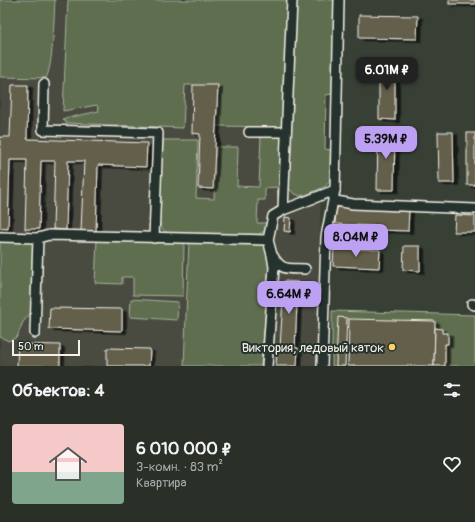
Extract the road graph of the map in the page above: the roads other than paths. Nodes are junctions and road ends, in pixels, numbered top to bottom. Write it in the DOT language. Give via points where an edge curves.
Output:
graph roads {
  1 [pos="292,0"];
  2 [pos="339,0"];
  3 [pos="44,84"];
  4 [pos="249,132"];
  5 [pos="286,132"];
  6 [pos="334,194"];
  7 [pos="475,209"];
  8 [pos="284,210"];
  9 [pos="0,237"];
  10 [pos="38,238"];
  11 [pos="154,238"];
  12 [pos="268,240"];
  13 [pos="272,255"];
  14 [pos="305,270"];
  15 [pos="34,333"];
  16 [pos="267,366"];
  17 [pos="322,366"];
  1 -- 5 [label="street"];
  2 -- 6 [label="street"];
  3 -- 11 [label="street" via="43,130 158,133"];
  4 -- 5 [label="street"];
  5 -- 8 [label="street"];
  6 -- 7 [label="street" via="336,201 353,204"];
  6 -- 8 [label="street"];
  6 -- 17 [label="street" via="326,237"];
  8 -- 12 [label="street" via="273,216"];
  9 -- 10 [label="street"];
  10 -- 11 [label="street" via="49,235"];
  10 -- 15 [label="street"];
  11 -- 12 [label="street"];
  12 -- 13 [label="street"];
  13 -- 14 [label="street" via="282,268"];
  13 -- 16 [label="street" via="274,267"];
}
